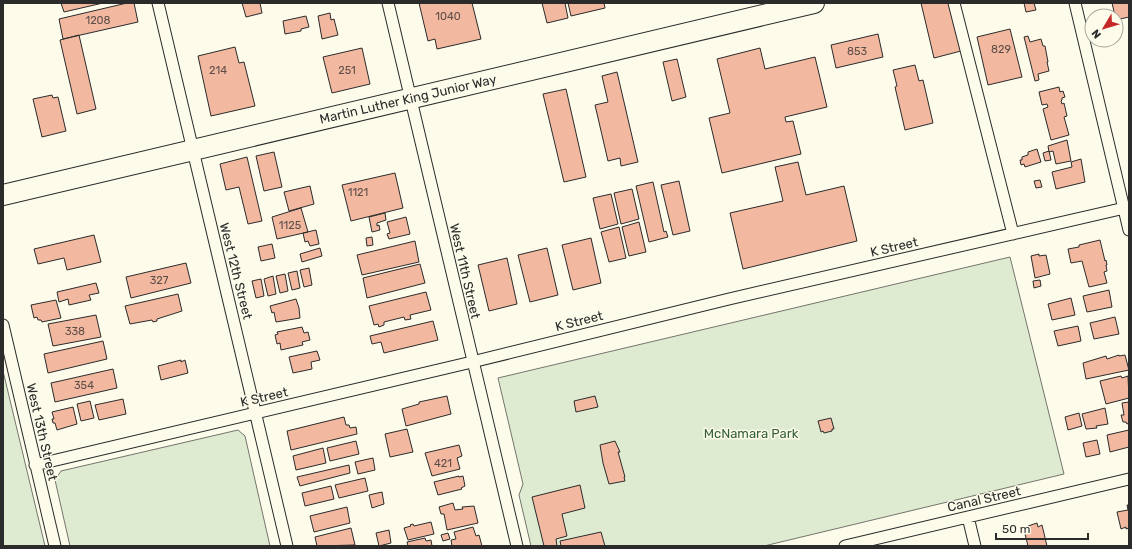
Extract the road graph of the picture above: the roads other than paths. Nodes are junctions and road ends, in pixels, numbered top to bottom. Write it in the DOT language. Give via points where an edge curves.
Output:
graph roads {
  1 [pos="158,3"];
  2 [pos="388,3"];
  3 [pos="814,3"];
  4 [pos="954,3"];
  5 [pos="1075,3"];
  6 [pos="410,99"];
  7 [pos="192,149"];
  8 [pos="3,195"];
  9 [pos="1126,207"];
  10 [pos="1129,230"];
  11 [pos="1013,234"];
  12 [pos="3,325"];
  13 [pos="472,362"];
  14 [pos="256,413"];
  15 [pos="35,465"];
  16 [pos="1129,479"];
  17 [pos="968,517"];
  18 [pos="55,546"];
  19 [pos="287,546"];
  20 [pos="517,546"];
  21 [pos="846,546"];
  22 [pos="975,546"];
  1 -- 7 [label="street, West 12th Street"];
  2 -- 6 [label="street, West 11th Street"];
  3 -- 6 [label="highway, Martin Luther King Junior Way"];
  4 -- 11 [label="street"];
  5 -- 9 [label="street"];
  6 -- 7 [label="highway, Martin Luther King Junior Way"];
  6 -- 13 [label="street, West 11th Street"];
  7 -- 8 [label="highway, Martin Luther King Junior Way"];
  7 -- 14 [label="street, West 12th Street"];
  9 -- 10 [label="street"];
  9 -- 11 [label="street, K Street"];
  11 -- 13 [label="street, K Street" via="736,297"];
  12 -- 15 [label="street, West 13th Street"];
  13 -- 14 [label="street, K Street"];
  13 -- 20 [label="street, West 11th Street"];
  14 -- 15 [label="street, K Street"];
  14 -- 19 [label="street, West 12th Street"];
  15 -- 18 [label="street, West 13th Street"];
  16 -- 17 [label="street, Canal Street"];
  17 -- 21 [label="street, Canal Street"];
  17 -- 22 [label="street"];
}
